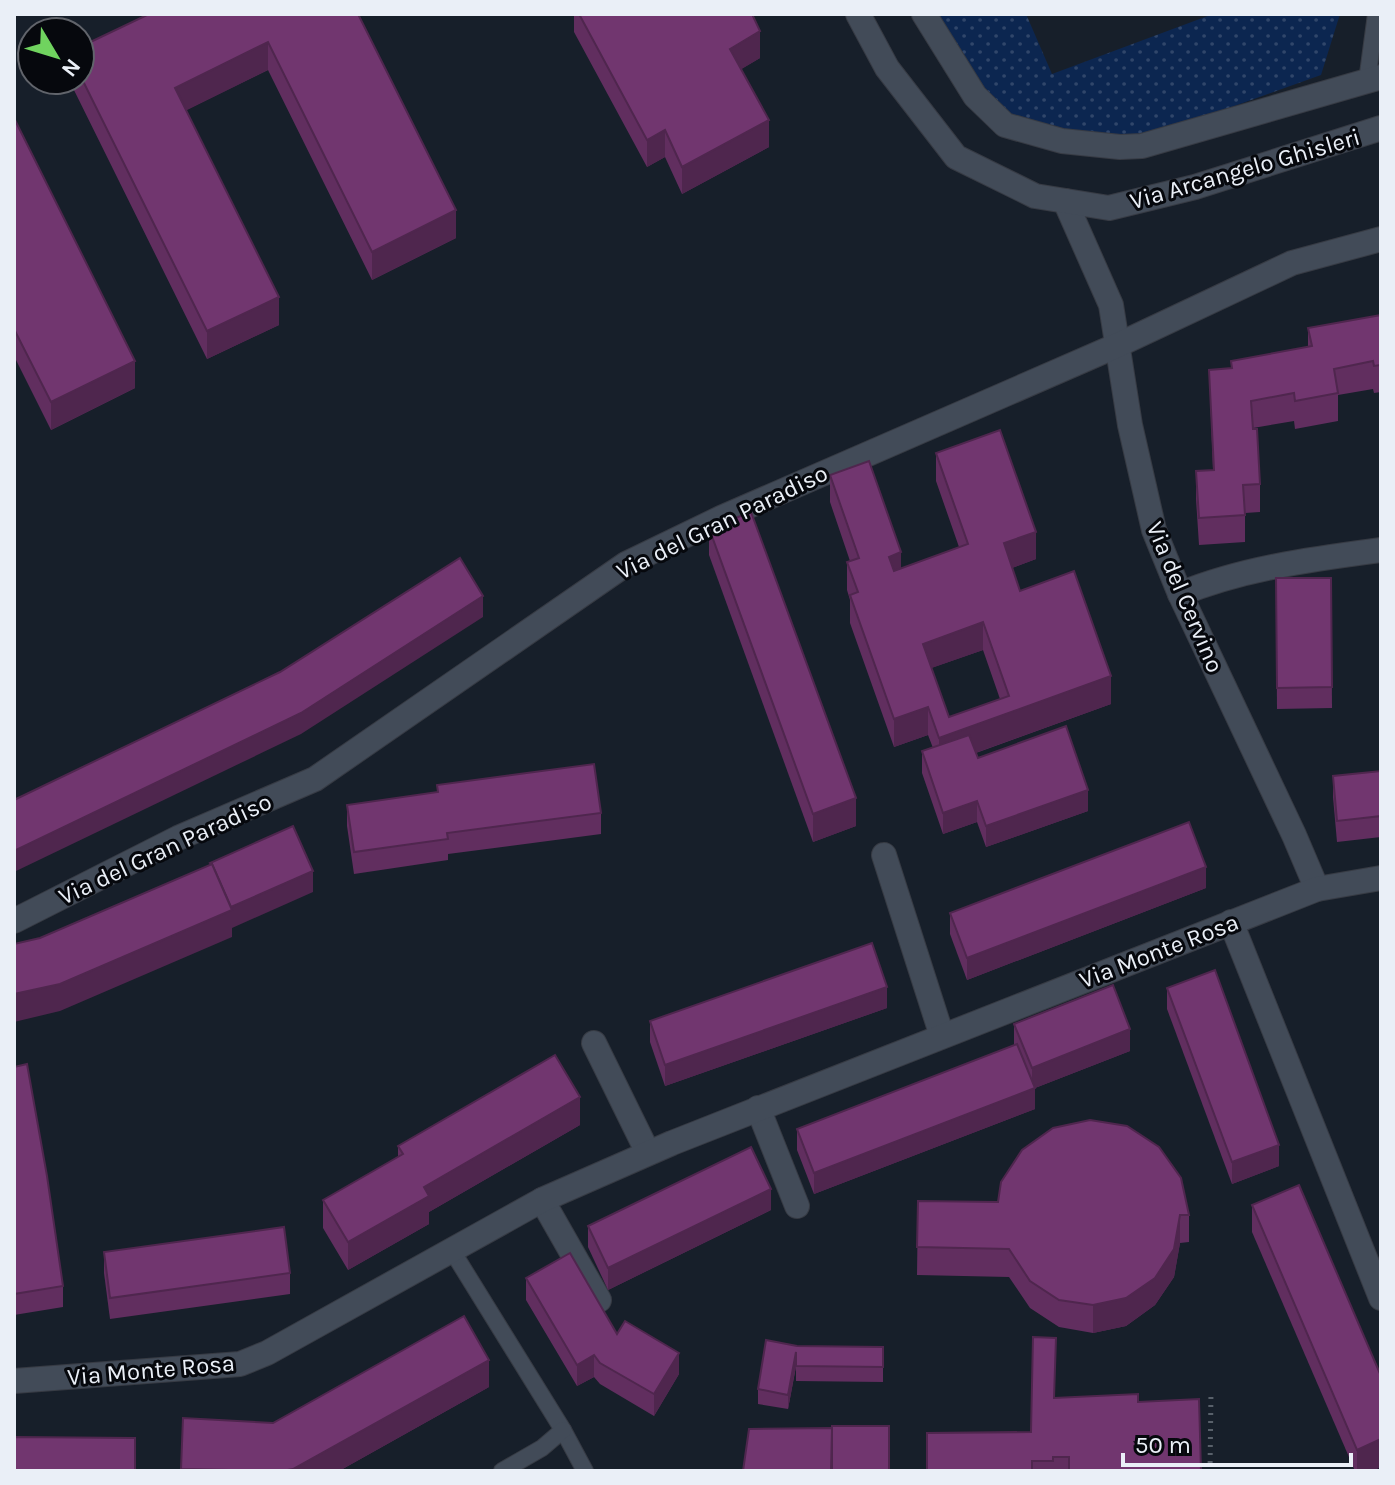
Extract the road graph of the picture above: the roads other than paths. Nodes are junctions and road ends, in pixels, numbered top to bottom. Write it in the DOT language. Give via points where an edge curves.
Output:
graph roads {
  1 [pos="858,14"];
  2 [pos="924,14"];
  3 [pos="1376,14"];
  4 [pos="1374,79"];
  5 [pos="1381,128"];
  6 [pos="1065,201"];
  7 [pos="1381,239"];
  8 [pos="1118,345"];
  9 [pos="1381,550"];
  10 [pos="1180,594"];
  11 [pos="884,855"];
  12 [pos="1381,878"];
  13 [pos="1317,889"];
  14 [pos="14,921"];
  15 [pos="1231,922"];
  16 [pos="942,1036"];
  17 [pos="594,1043"];
  18 [pos="758,1108"];
  19 [pos="648,1153"];
  20 [pos="542,1200"];
  21 [pos="797,1206"];
  22 [pos="451,1249"];
  23 [pos="1381,1298"];
  24 [pos="599,1300"];
  25 [pos="14,1381"];
  26 [pos="563,1430"];
  27 [pos="502,1471"];
  28 [pos="585,1471"];
  1 -- 6 [label="street" via="887,68 956,157 1035,196"];
  2 -- 4 [label="street" via="975,96 1005,125 1062,141 1142,146"];
  3 -- 4 [label="lane"];
  5 -- 6 [label="street, Via Arcangelo Ghisleri" via="1195,187 1109,208"];
  6 -- 8 [label="street, Via del Cervino" via="1111,305"];
  7 -- 8 [label="street, Via del Gran Paradiso" via="1292,263"];
  8 -- 10 [label="street, Via del Cervino" via="1154,530"];
  8 -- 14 [label="street, Via del Gran Paradiso" via="626,564 315,779 178,838"];
  9 -- 10 [label="street" via="1216,579"];
  10 -- 13 [label="street, Via del Cervino"];
  11 -- 16 [label="street"];
  12 -- 13 [label="street, Via Monte Rosa"];
  13 -- 15 [label="street, Via Monte Rosa"];
  15 -- 16 [label="street, Via Monte Rosa"];
  15 -- 23 [label="street"];
  16 -- 18 [label="street, Via Monte Rosa"];
  17 -- 19 [label="street"];
  18 -- 19 [label="street, Via Monte Rosa"];
  18 -- 21 [label="street"];
  19 -- 20 [label="street, Via Monte Rosa"];
  20 -- 22 [label="street, Via Monte Rosa"];
  20 -- 24 [label="street"];
  22 -- 25 [label="street, Via Monte Rosa" via="240,1364"];
  22 -- 26 [label="lane"];
  26 -- 27 [label="lane"];
  26 -- 28 [label="lane"];
}
